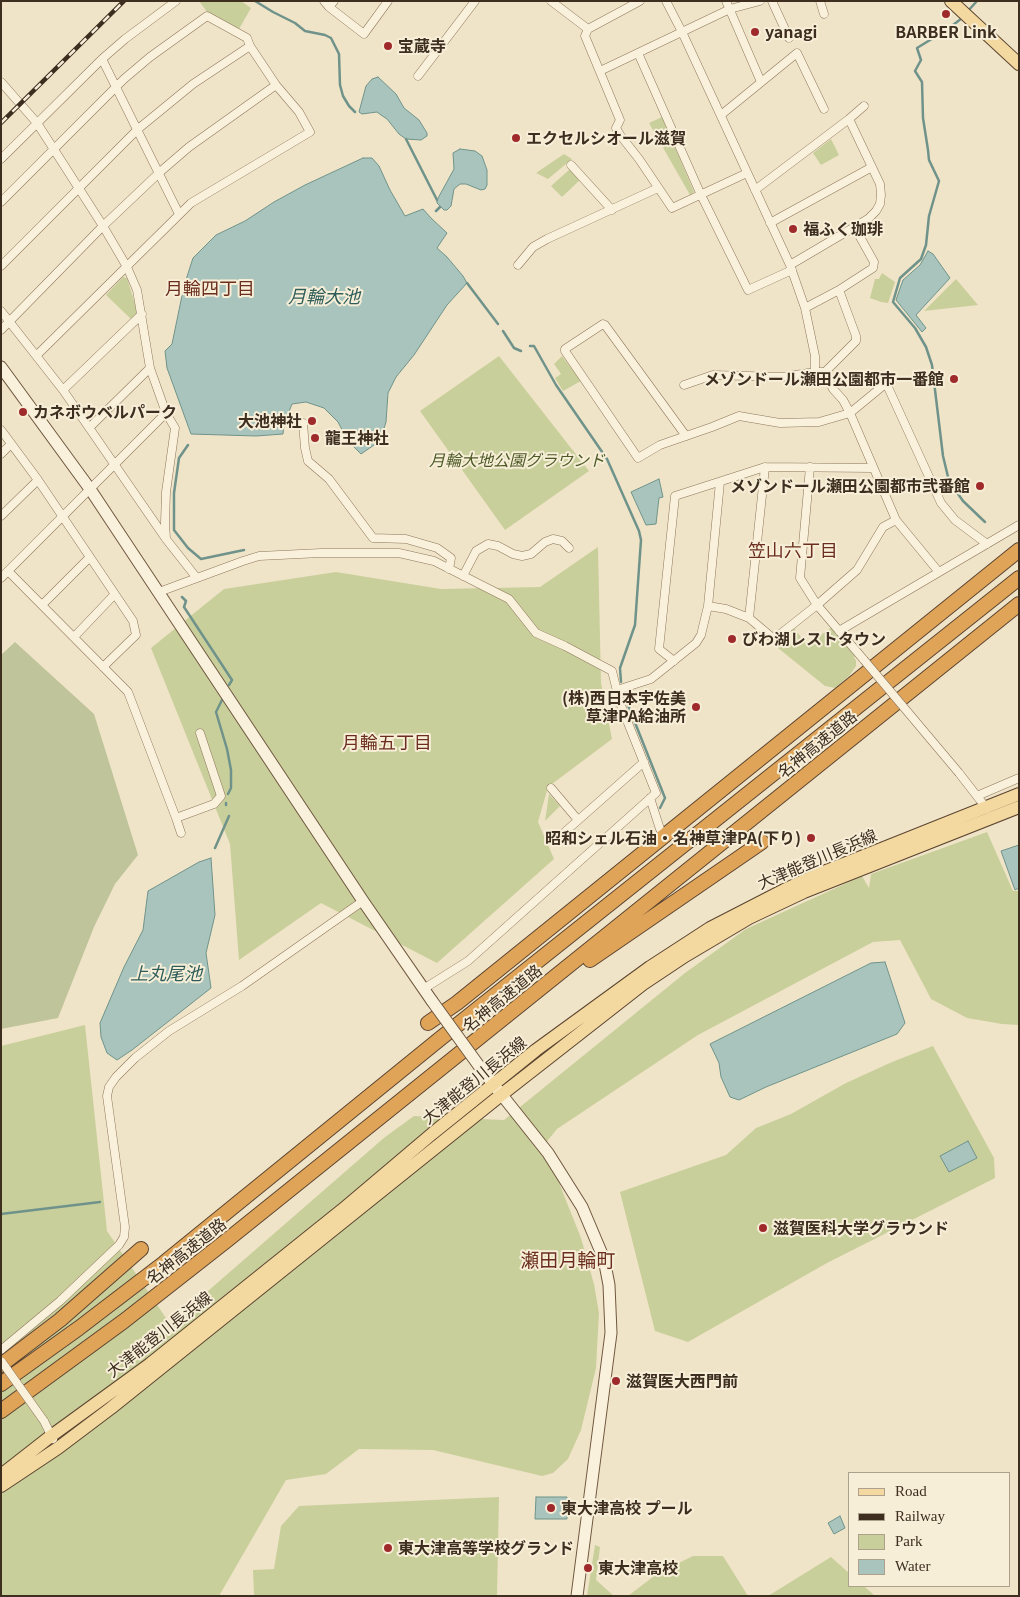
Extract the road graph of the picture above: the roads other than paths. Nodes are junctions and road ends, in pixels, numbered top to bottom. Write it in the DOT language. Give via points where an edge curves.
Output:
graph roads {
  1 [pos="176,1"];
  2 [pos="388,1"];
  3 [pos="475,1"];
  4 [pos="551,1"];
  5 [pos="640,1"];
  6 [pos="666,1"];
  7 [pos="726,1"];
  8 [pos="760,1"];
  9 [pos="772,1"];
  10 [pos="820,1"];
  11 [pos="951,1"];
  12 [pos="329,3"];
  13 [pos="730,9"];
  14 [pos="824,14"];
  15 [pos="588,29"];
  16 [pos="682,32"];
  17 [pos="789,38"];
  18 [pos="250,46"];
  19 [pos="638,52"];
  20 [pos="102,59"];
  21 [pos="1019,64"];
  22 [pos="600,71"];
  23 [pos="418,76"];
  24 [pos="1,82"];
  25 [pos="760,82"];
  26 [pos="276,85"];
  27 [pos="116,87"];
  28 [pos="864,106"];
  29 [pos="824,109"];
  30 [pos="721,115"];
  31 [pos="849,119"];
  32 [pos="37,123"];
  33 [pos="138,129"];
  34 [pos="54,150"];
  35 [pos="1,159"];
  36 [pos="571,165"];
  37 [pos="872,167"];
  38 [pos="160,172"];
  39 [pos="747,173"];
  40 [pos="658,188"];
  41 [pos="79,189"];
  42 [pos="755,190"];
  43 [pos="701,195"];
  44 [pos="1,202"];
  45 [pos="612,210"];
  46 [pos="179,214"];
  47 [pos="770,223"];
  48 [pos="103,226"];
  49 [pos="855,228"];
  50 [pos="518,265"];
  51 [pos="1,266"];
  52 [pos="127,267"];
  53 [pos="791,268"];
  54 [pos="839,290"];
  55 [pos="805,308"];
  56 [pos="1,312"];
  57 [pos="142,314"];
  58 [pos="9,321"];
  59 [pos="1,330"];
  60 [pos="37,355"];
  61 [pos="1,367"];
  62 [pos="150,368"];
  63 [pos="815,372"];
  64 [pos="825,372"];
  65 [pos="684,385"];
  66 [pos="63,390"];
  67 [pos="166,413"];
  68 [pos="850,413"];
  69 [pos="303,423"];
  70 [pos="90,427"];
  71 [pos="1,430"];
  72 [pos="686,436"];
  73 [pos="11,444"];
  74 [pos="1,454"];
  75 [pos="115,464"];
  76 [pos="765,467"];
  77 [pos="810,467"];
  78 [pos="873,468"];
  79 [pos="38,480"];
  80 [pos="720,482"];
  81 [pos="90,489"];
  82 [pos="1,516"];
  83 [pos="62,516"];
  84 [pos="896,520"];
  85 [pos="1019,525"];
  86 [pos="166,539"];
  87 [pos="987,544"];
  88 [pos="568,548"];
  89 [pos="1019,550"];
  90 [pos="90,557"];
  91 [pos="449,569"];
  92 [pos="8,571"];
  93 [pos="938,572"];
  94 [pos="463,576"];
  95 [pos="196,577"];
  96 [pos="1,578"];
  97 [pos="1019,578"];
  98 [pos="159,592"];
  99 [pos="114,595"];
  100 [pos="1019,604"];
  101 [pos="42,605"];
  102 [pos="817,605"];
  103 [pos="708,606"];
  104 [pos="749,618"];
  105 [pos="839,631"];
  106 [pos="74,637"];
  107 [pos="674,661"];
  108 [pos="103,667"];
  109 [pos="617,690"];
  110 [pos="200,733"];
  111 [pos="644,762"];
  112 [pos="1019,778"];
  113 [pos="551,788"];
  114 [pos="1019,794"];
  115 [pos="977,796"];
  116 [pos="650,798"];
  117 [pos="1019,807"];
  118 [pos="988,812"];
  119 [pos="176,818"];
  120 [pos="578,820"];
  121 [pos="660,828"];
  122 [pos="181,833"];
  123 [pos="558,838"];
  124 [pos="762,842"];
  125 [pos="363,901"];
  126 [pos="425,988"];
  127 [pos="513,1012"];
  128 [pos="428,1023"];
  129 [pos="497,1090"];
  130 [pos="141,1249"];
  131 [pos="1,1350"];
  132 [pos="2,1362"];
  133 [pos="1,1384"];
  134 [pos="1,1411"];
  135 [pos="51,1436"];
  136 [pos="58,1448"];
  137 [pos="1,1475"];
  138 [pos="1,1486"];
  139 [pos="576,1596"];
  1 -- 20 [label="street"];
  2 -- 12 [label="street" via="364,34"];
  3 -- 23 [label="street"];
  4 -- 15 [label="street"];
  5 -- 15 [label="street"];
  6 -- 16 [label="street"];
  7 -- 13 [label="street"];
  8 -- 13 [label="street"];
  9 -- 17 [label="street"];
  10 -- 14 [label="street"];
  11 -- 21 [label="main road"];
  13 -- 16 [label="street"];
  13 -- 25 [label="street"];
  15 -- 22 [label="street" via="586,36"];
  16 -- 19 [label="street"];
  16 -- 30 [label="street"];
  18 -- 26 [label="street"];
  18 -- 27 [label="street" via="247,38 208,16 150,57"];
  18 -- 33 [label="street" via="193,84"];
  19 -- 22 [label="street"];
  19 -- 43 [label="street"];
  20 -- 27 [label="street"];
  20 -- 32 [label="street"];
  22 -- 40 [label="street" via="620,120 616,128"];
  24 -- 32 [label="street"];
  25 -- 29 [label="street" via="797,53"];
  25 -- 30 [label="street"];
  26 -- 38 [label="street" via="189,147"];
  26 -- 46 [label="street" via="310,132"];
  27 -- 33 [label="street"];
  27 -- 34 [label="street"];
  28 -- 31 [label="street"];
  30 -- 39 [label="street"];
  31 -- 37 [label="street"];
  31 -- 42 [label="street"];
  32 -- 34 [label="street"];
  32 -- 35 [label="street"];
  33 -- 38 [label="street"];
  33 -- 41 [label="street"];
  34 -- 41 [label="street"];
  34 -- 44 [label="street"];
  36 -- 45 [label="street"];
  37 -- 47 [label="street"];
  37 -- 49 [label="street" via="880,184 880,204 876,212"];
  38 -- 46 [label="street"];
  38 -- 48 [label="street"];
  39 -- 42 [label="street"];
  39 -- 43 [label="street"];
  40 -- 43 [label="street" via="672,208"];
  40 -- 45 [label="street"];
  41 -- 48 [label="street"];
  41 -- 51 [label="street"];
  42 -- 47 [label="street"];
  43 -- 53 [label="street" via="748,290"];
  45 -- 50 [label="street" via="546,239 533,247"];
  46 -- 52 [label="street"];
  47 -- 53 [label="street"];
  48 -- 52 [label="street"];
  48 -- 58 [label="street"];
  49 -- 53 [label="street"];
  49 -- 54 [label="street" via="874,262 873,268"];
  52 -- 57 [label="street" via="137,290"];
  52 -- 60 [label="street"];
  53 -- 55 [label="street"];
  54 -- 55 [label="street"];
  54 -- 64 [label="street" via="856,341"];
  55 -- 63 [label="street"];
  56 -- 58 [label="street"];
  57 -- 62 [label="street"];
  57 -- 66 [label="street"];
  58 -- 59 [label="street"];
  58 -- 60 [label="street"];
  60 -- 66 [label="street"];
  61 -- 81 [label="street"];
  62 -- 67 [label="street"];
  62 -- 70 [label="street"];
  63 -- 64 [label="street"];
  63 -- 65 [label="street" via="782,377 713,375"];
  64 -- 68 [label="street"];
  66 -- 70 [label="street"];
  67 -- 75 [label="street"];
  67 -- 86 [label="street" via="175,428 166,492"];
  68 -- 72 [label="street" via="819,422 780,423 739,416"];
  68 -- 78 [label="street"];
  68 -- 87 [label="street" via="884,384 887,385 941,503 955,520"];
  69 -- 91 [label="street" via="308,461 328,479 373,538 406,539 437,548 451,558"];
  70 -- 75 [label="street"];
  71 -- 73 [label="street"];
  72 -- 72 [label="street" via="605,325 565,349 638,458 660,445"];
  73 -- 74 [label="street"];
  73 -- 79 [label="street"];
  75 -- 81 [label="street"];
  75 -- 86 [label="street"];
  76 -- 77 [label="street"];
  76 -- 80 [label="street"];
  76 -- 104 [label="street"];
  77 -- 78 [label="street"];
  77 -- 102 [label="street" via="800,578"];
  78 -- 84 [label="street"];
  79 -- 82 [label="street"];
  79 -- 83 [label="street"];
  80 -- 103 [label="street"];
  80 -- 107 [label="street" via="675,496 659,649"];
  81 -- 83 [label="street"];
  81 -- 98 [label="street"];
  83 -- 90 [label="street"];
  83 -- 92 [label="street"];
  84 -- 93 [label="street"];
  84 -- 102 [label="street" via="884,526 857,570"];
  85 -- 87 [label="street"];
  86 -- 95 [label="street"];
  87 -- 93 [label="street"];
  88 -- 94 [label="street" via="562,541 553,539 531,554 522,556 488,544 476,551"];
  89 -- 128 [label="highway"];
  90 -- 99 [label="street"];
  90 -- 101 [label="street"];
  91 -- 94 [label="street"];
  91 -- 95 [label="street" via="434,561 399,553 320,553 259,556"];
  92 -- 96 [label="street"];
  92 -- 101 [label="street"];
  93 -- 105 [label="street"];
  94 -- 109 [label="street" via="509,600 536,633 612,671"];
  95 -- 98 [label="street"];
  97 -- 133 [label="highway, 名神高速道路" via="448,1032 164,1263"];
  98 -- 125 [label="street"];
  99 -- 106 [label="street"];
  99 -- 108 [label="street" via="133,622 136,635"];
  100 -- 127 [label="highway, 名神高速道路"];
  101 -- 106 [label="street"];
  102 -- 104 [label="street" via="774,639"];
  102 -- 105 [label="street"];
  103 -- 104 [label="street"];
  103 -- 107 [label="street" via="701,635"];
  105 -- 115 [label="street, bridge"];
  106 -- 108 [label="street"];
  107 -- 109 [label="street" via="651,679"];
  108 -- 119 [label="street" via="128,692"];
  109 -- 111 [label="street"];
  110 -- 119 [label="street" via="222,796 214,804"];
  111 -- 116 [label="street" via="656,793"];
  111 -- 120 [label="street"];
  112 -- 115 [label="street"];
  113 -- 120 [label="street"];
  114 -- 118 [label="main road, 大津能登川長浜線"];
  115 -- 118 [label="street"];
  116 -- 121 [label="street"];
  116 -- 126 [label="street" via="468,961"];
  117 -- 118 [label="main road, 大津能登川長浜線"];
  118 -- 129 [label="main road, 大津能登川長浜線" via="821,873 718,924 650,967 536,1050"];
  119 -- 122 [label="street"];
  120 -- 123 [label="street"];
  124 -- 127 [label="highway"];
  125 -- 126 [label="street"];
  125 -- 131 [label="street" via="242,986 157,1039 116,1077 109,1087 108,1096 124,1237 60,1301"];
  126 -- 129 [label="street, bridge"];
  127 -- 134 [label="highway, 名神高速道路" via="168,1287"];
  129 -- 135 [label="main road, 大津能登川長浜線" via="433,1133 157,1358"];
  129 -- 136 [label="main road, 大津能登川長浜線" via="119,1402"];
  129 -- 139 [label="street" via="548,1153 582,1206 604,1259 609,1285 611,1333"];
  130 -- 132 [label="highway" via="60,1320"];
  132 -- 135 [label="street, bridge" via="44,1420"];
  135 -- 136 [label="street"];
  135 -- 137 [label="main road, 大津能登川長浜線"];
  136 -- 138 [label="main road, 大津能登川長浜線"];
}
